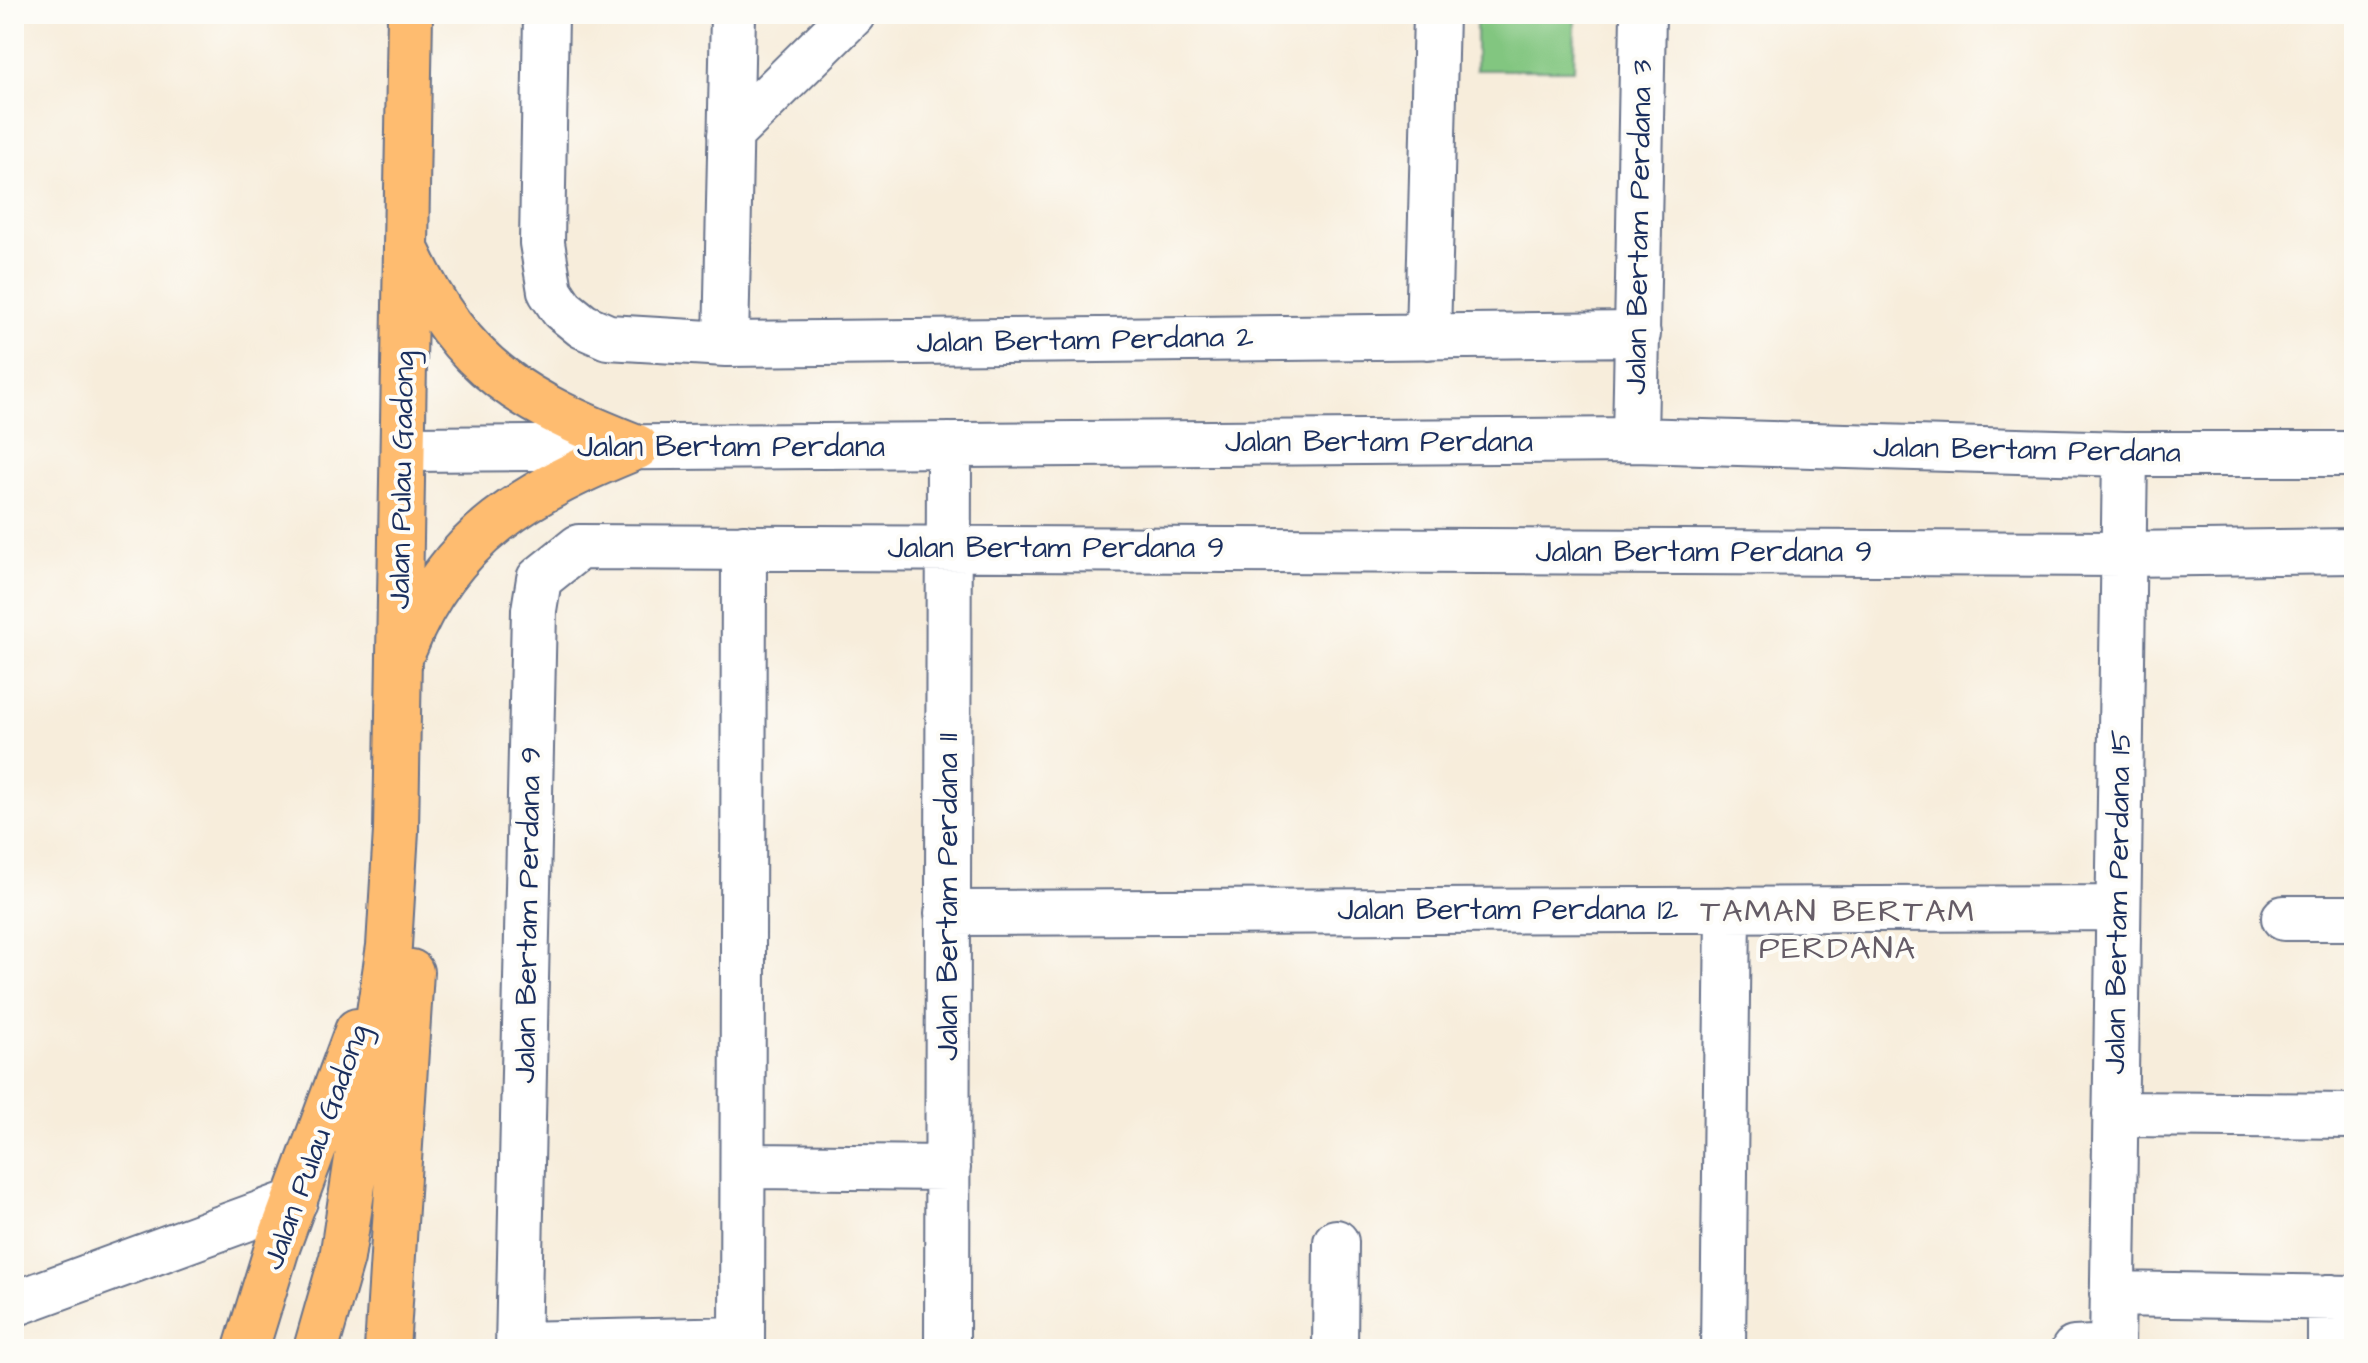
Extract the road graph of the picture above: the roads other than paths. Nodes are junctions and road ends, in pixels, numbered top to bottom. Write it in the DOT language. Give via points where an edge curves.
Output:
graph roads {
  1 [pos="410,14"];
  2 [pos="546,14"];
  3 [pos="733,14"];
  4 [pos="853,14"];
  5 [pos="1436,14"];
  6 [pos="1643,14"];
  7 [pos="730,135"];
  8 [pos="406,248"];
  9 [pos="1638,334"];
  10 [pos="1428,337"];
  11 [pos="726,344"];
  12 [pos="1635,440"];
  13 [pos="949,445"];
  14 [pos="637,447"];
  15 [pos="404,449"];
  16 [pos="2125,454"];
  17 [pos="2354,454"];
  18 [pos="744,547"];
  19 [pos="948,547"];
  20 [pos="2354,551"];
  21 [pos="2123,554"];
  22 [pos="399,663"];
  23 [pos="396,831"];
  24 [pos="2117,908"];
  25 [pos="1728,909"];
  26 [pos="947,913"];
  27 [pos="2284,918"];
  28 [pos="2354,918"];
  29 [pos="389,946"];
  30 [pos="2115,1114"];
  31 [pos="2354,1116"];
  32 [pos="743,1166"];
  33 [pos="948,1168"];
  34 [pos="295,1201"];
  35 [pos="1336,1242"];
  36 [pos="2112,1294"];
  37 [pos="2342,1298"];
  38 [pos="14,1304"];
  39 [pos="742,1344"];
  40 [pos="518,1346"];
  41 [pos="2099,1348"];
  42 [pos="246,1349"];
  43 [pos="316,1349"];
  44 [pos="387,1349"];
  45 [pos="947,1349"];
  46 [pos="1335,1349"];
  47 [pos="1723,1349"];
  48 [pos="2330,1349"];
  1 -- 8 [label="main road, Jalan Pulau Gadong"];
  2 -- 11 [label="street, Jalan Bertam Perdana 2" via="542,243 550,291 572,318 608,337"];
  3 -- 7 [label="street"];
  4 -- 7 [label="street"];
  5 -- 10 [label="street"];
  6 -- 9 [label="street, Jalan Bertam Perdana 3"];
  7 -- 11 [label="street"];
  8 -- 14 [label="main road" via="443,319 502,380 538,405"];
  8 -- 15 [label="main road, Jalan Pulau Gadong"];
  9 -- 10 [label="street, Jalan Bertam Perdana 2"];
  9 -- 12 [label="street, Jalan Bertam Perdana 3"];
  10 -- 11 [label="street, Jalan Bertam Perdana 2"];
  12 -- 13 [label="street, Jalan Bertam Perdana"];
  12 -- 16 [label="street, Jalan Bertam Perdana"];
  13 -- 14 [label="street, Jalan Bertam Perdana"];
  13 -- 19 [label="street, Jalan Bertam Perdana 11"];
  14 -- 15 [label="street, Jalan Bertam Perdana"];
  14 -- 22 [label="main road" via="568,476 503,515 475,539 431,596"];
  15 -- 22 [label="main road, Jalan Pulau Gadong"];
  16 -- 17 [label="street, Jalan Bertam Perdana"];
  16 -- 21 [label="street, Jalan Bertam Perdana 15"];
  18 -- 19 [label="street, Jalan Bertam Perdana 9"];
  18 -- 32 [label="street"];
  18 -- 40 [label="street, Jalan Bertam Perdana 9" via="579,547 539,579 534,610"];
  19 -- 21 [label="street, Jalan Bertam Perdana 9"];
  19 -- 26 [label="street, Jalan Bertam Perdana 11"];
  20 -- 21 [label="street, Jalan Bertam Perdana 9"];
  21 -- 24 [label="street, Jalan Bertam Perdana 15"];
  22 -- 23 [label="main road, Jalan Pulau Gadong"];
  23 -- 29 [label="main road, Jalan Pulau Gadong"];
  23 -- 44 [label="main road" via="412,944"];
  24 -- 25 [label="street, Jalan Bertam Perdana 12"];
  24 -- 30 [label="street, Jalan Bertam Perdana 15"];
  25 -- 26 [label="street, Jalan Bertam Perdana 12"];
  25 -- 47 [label="street"];
  26 -- 33 [label="street, Jalan Bertam Perdana 11"];
  27 -- 28 [label="street"];
  29 -- 34 [label="main road, Jalan Pulau Gadong"];
  29 -- 43 [label="main road, Jalan Pulau Gadong" via="342,1258"];
  30 -- 31 [label="street"];
  30 -- 36 [label="street, Jalan Bertam Perdana 15"];
  32 -- 33 [label="street"];
  32 -- 39 [label="street"];
  33 -- 45 [label="street, Jalan Bertam Perdana 11"];
  34 -- 38 [label="street"];
  34 -- 42 [label="main road, Jalan Pulau Gadong"];
  35 -- 46 [label="street"];
  36 -- 37 [label="street"];
  36 -- 41 [label="street, Jalan Bertam Perdana 15"];
  37 -- 48 [label="street"];
  39 -- 40 [label="street"];
}
